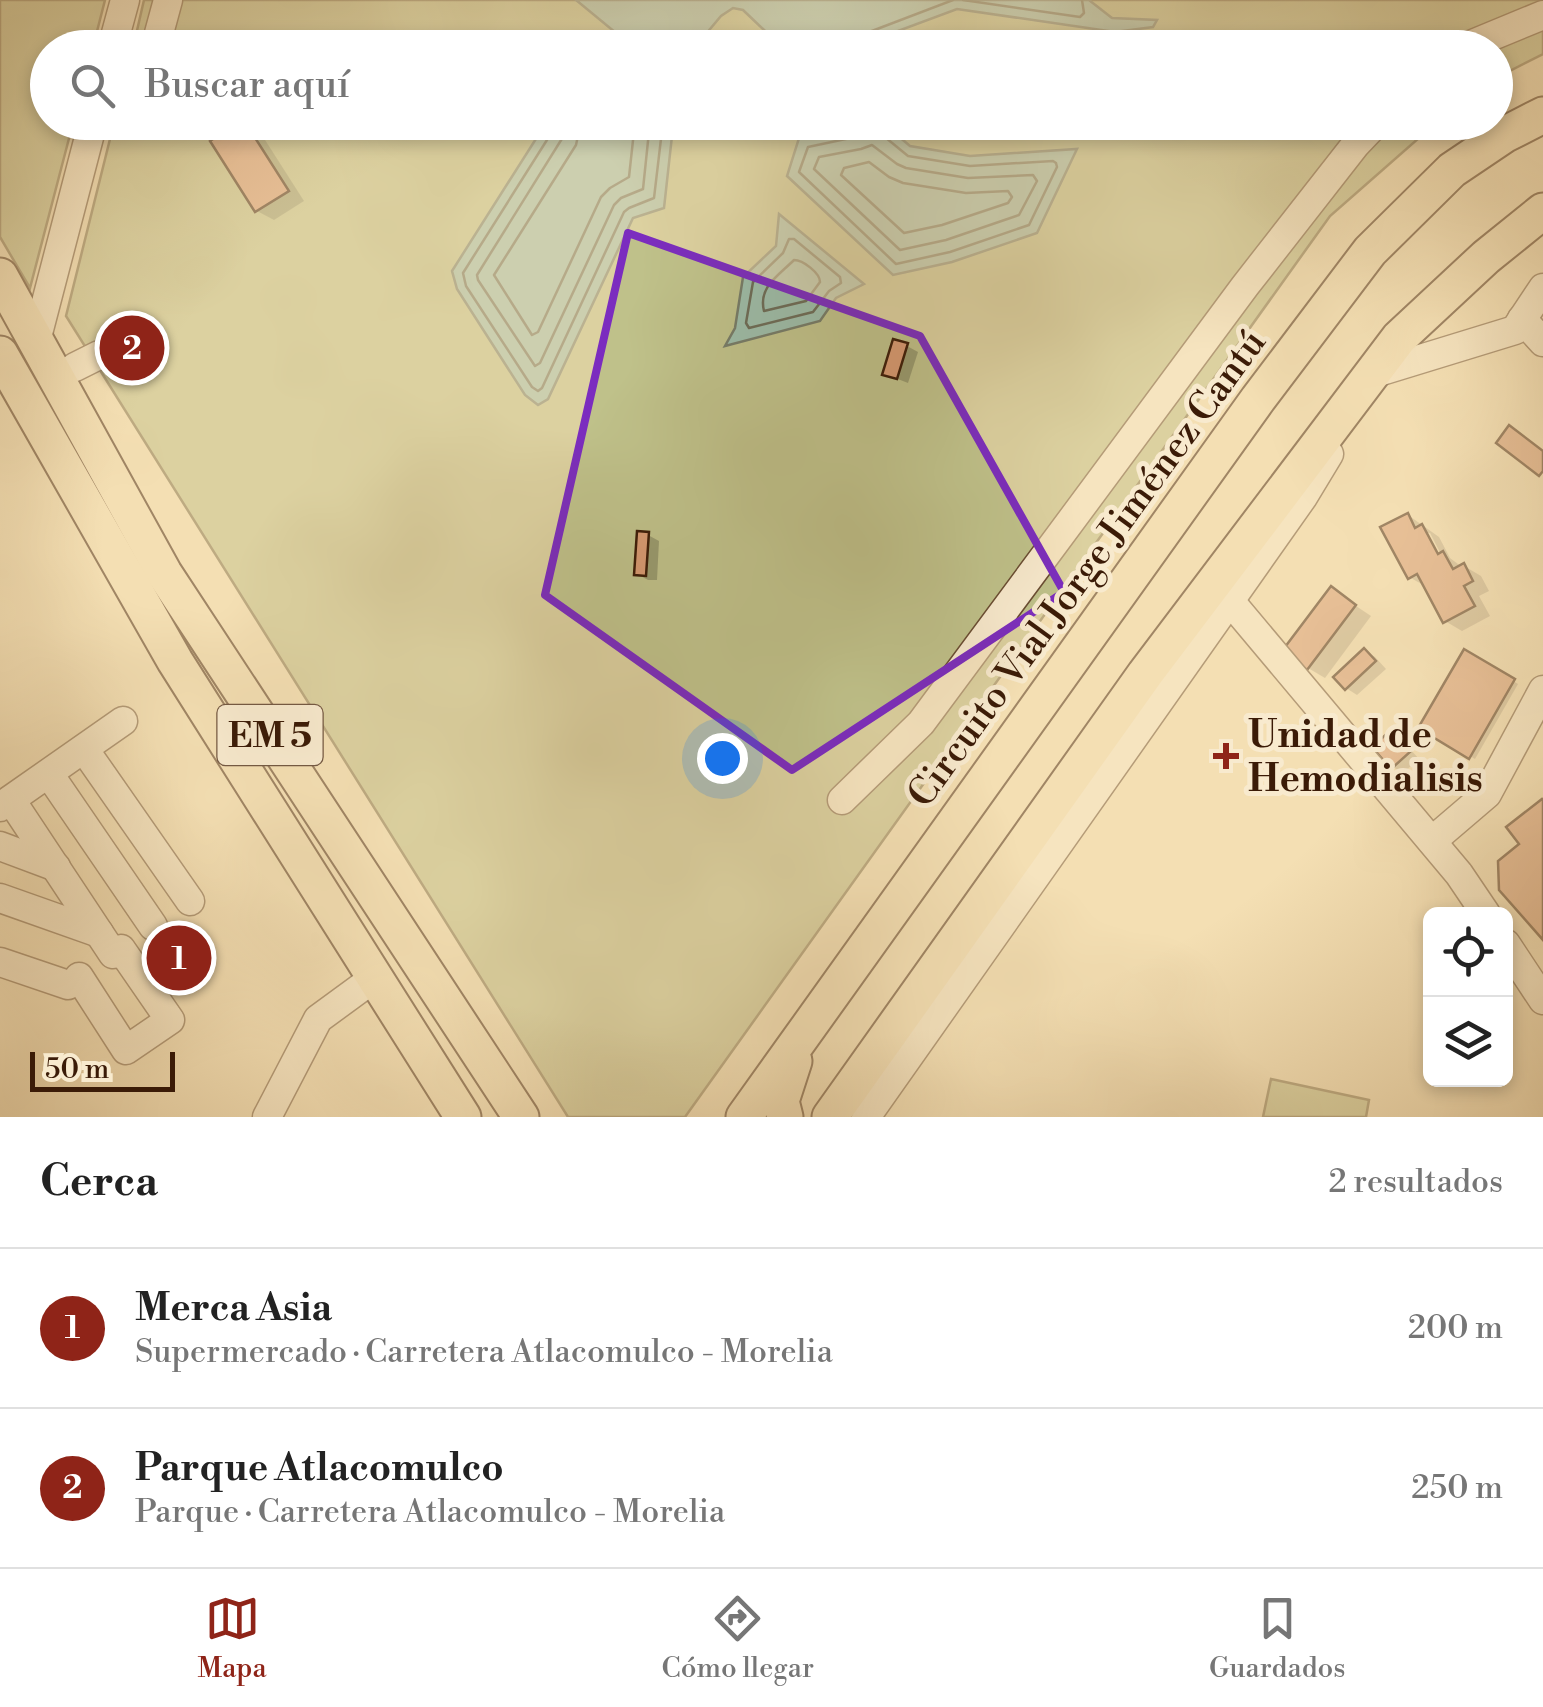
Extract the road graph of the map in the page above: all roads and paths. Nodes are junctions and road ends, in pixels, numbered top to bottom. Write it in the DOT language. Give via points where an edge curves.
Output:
graph roads {
  1 [pos="124,0"];
  2 [pos="168,0"];
  3 [pos="1543,14"];
  4 [pos="116,30"];
  5 [pos="160,30"];
  6 [pos="1505,30"];
  7 [pos="1543,115"];
  8 [pos="1513,130"];
  9 [pos="88,140"];
  10 [pos="1360,140"];
  11 [pos="1497,140"];
  12 [pos="1543,212"];
  13 [pos="0,276"];
  14 [pos="1543,288"];
  15 [pos="1522,318"];
  16 [pos="1400,338"];
  17 [pos="36,342"];
  18 [pos="1543,342"];
  19 [pos="4,368"];
  20 [pos="1378,372"];
  21 [pos="164,574"];
  22 [pos="1230,601"];
  23 [pos="1543,690"];
  24 [pos="123,720"];
  25 [pos="84,749"];
  26 [pos="49,774"];
  27 [pos="842,800"];
  28 [pos="6,803"];
  29 [pos="1432,842"];
  30 [pos="0,846"];
  31 [pos="56,867"];
  32 [pos="0,898"];
  33 [pos="190,901"];
  34 [pos="1481,907"];
  35 [pos="153,926"];
  36 [pos="111,945"];
  37 [pos="1513,955"];
  38 [pos="0,962"];
  39 [pos="374,978"];
  40 [pos="1543,1000"];
  41 [pos="803,1036"];
  42 [pos="267,1117"];
  43 [pos="463,1117"];
  44 [pos="490,1117"];
  45 [pos="522,1117"];
  46 [pos="744,1117"];
  47 [pos="785,1117"];
  48 [pos="830,1117"];
  49 [pos="866,1117"];
  1 -- 4 [label="street"];
  2 -- 5 [label="street"];
  3 -- 6 [label="street"];
  7 -- 8 [label="main road, Circuito Vial Jorge Jiménez Cantú"];
  9 -- 17 [label="street"];
  10 -- 27 [label="street" via="920,723"];
  11 -- 41 [label="main road, Circuito Vial Jorge Jiménez Cantú" via="1452,170 1370,251"];
  12 -- 16 [label="main road"];
  13 -- 17 [label="main road, EM 5"];
  14 -- 15 [label="street"];
  15 -- 18 [label="street"];
  15 -- 20 [label="street" via="1515,330"];
  16 -- 20 [label="street"];
  16 -- 48 [label="main road" via="1146,674"];
  17 -- 21 [label="main road, EM 5"];
  19 -- 39 [label="main road, EM 5" via="175,662"];
  20 -- 22 [label="street"];
  21 -- 44 [label="main road" via="265,764"];
  21 -- 45 [label="main road, EM 5"];
  22 -- 29 [label="street"];
  22 -- 49 [label="street"];
  23 -- 29 [label="street" via="1487,794"];
  24 -- 25 [label="street"];
  25 -- 26 [label="street"];
  25 -- 33 [label="street"];
  26 -- 28 [label="street"];
  26 -- 35 [label="street"];
  28 -- 31 [label="street"];
  29 -- 34 [label="street"];
  30 -- 31 [label="street"];
  31 -- 36 [label="street"];
  32 -- 36 [label="street"];
  36 -- 38 [label="street" via="170,1020 126,1050 73,981"];
  37 -- 40 [label="street"];
  39 -- 42 [label="street" via="318,1019"];
  39 -- 43 [label="main road, EM 5"];
  41 -- 46 [label="main road, Circuito Vial Jorge Jiménez Cantú"];
  41 -- 47 [label="main road" via="782,1101"];
}
